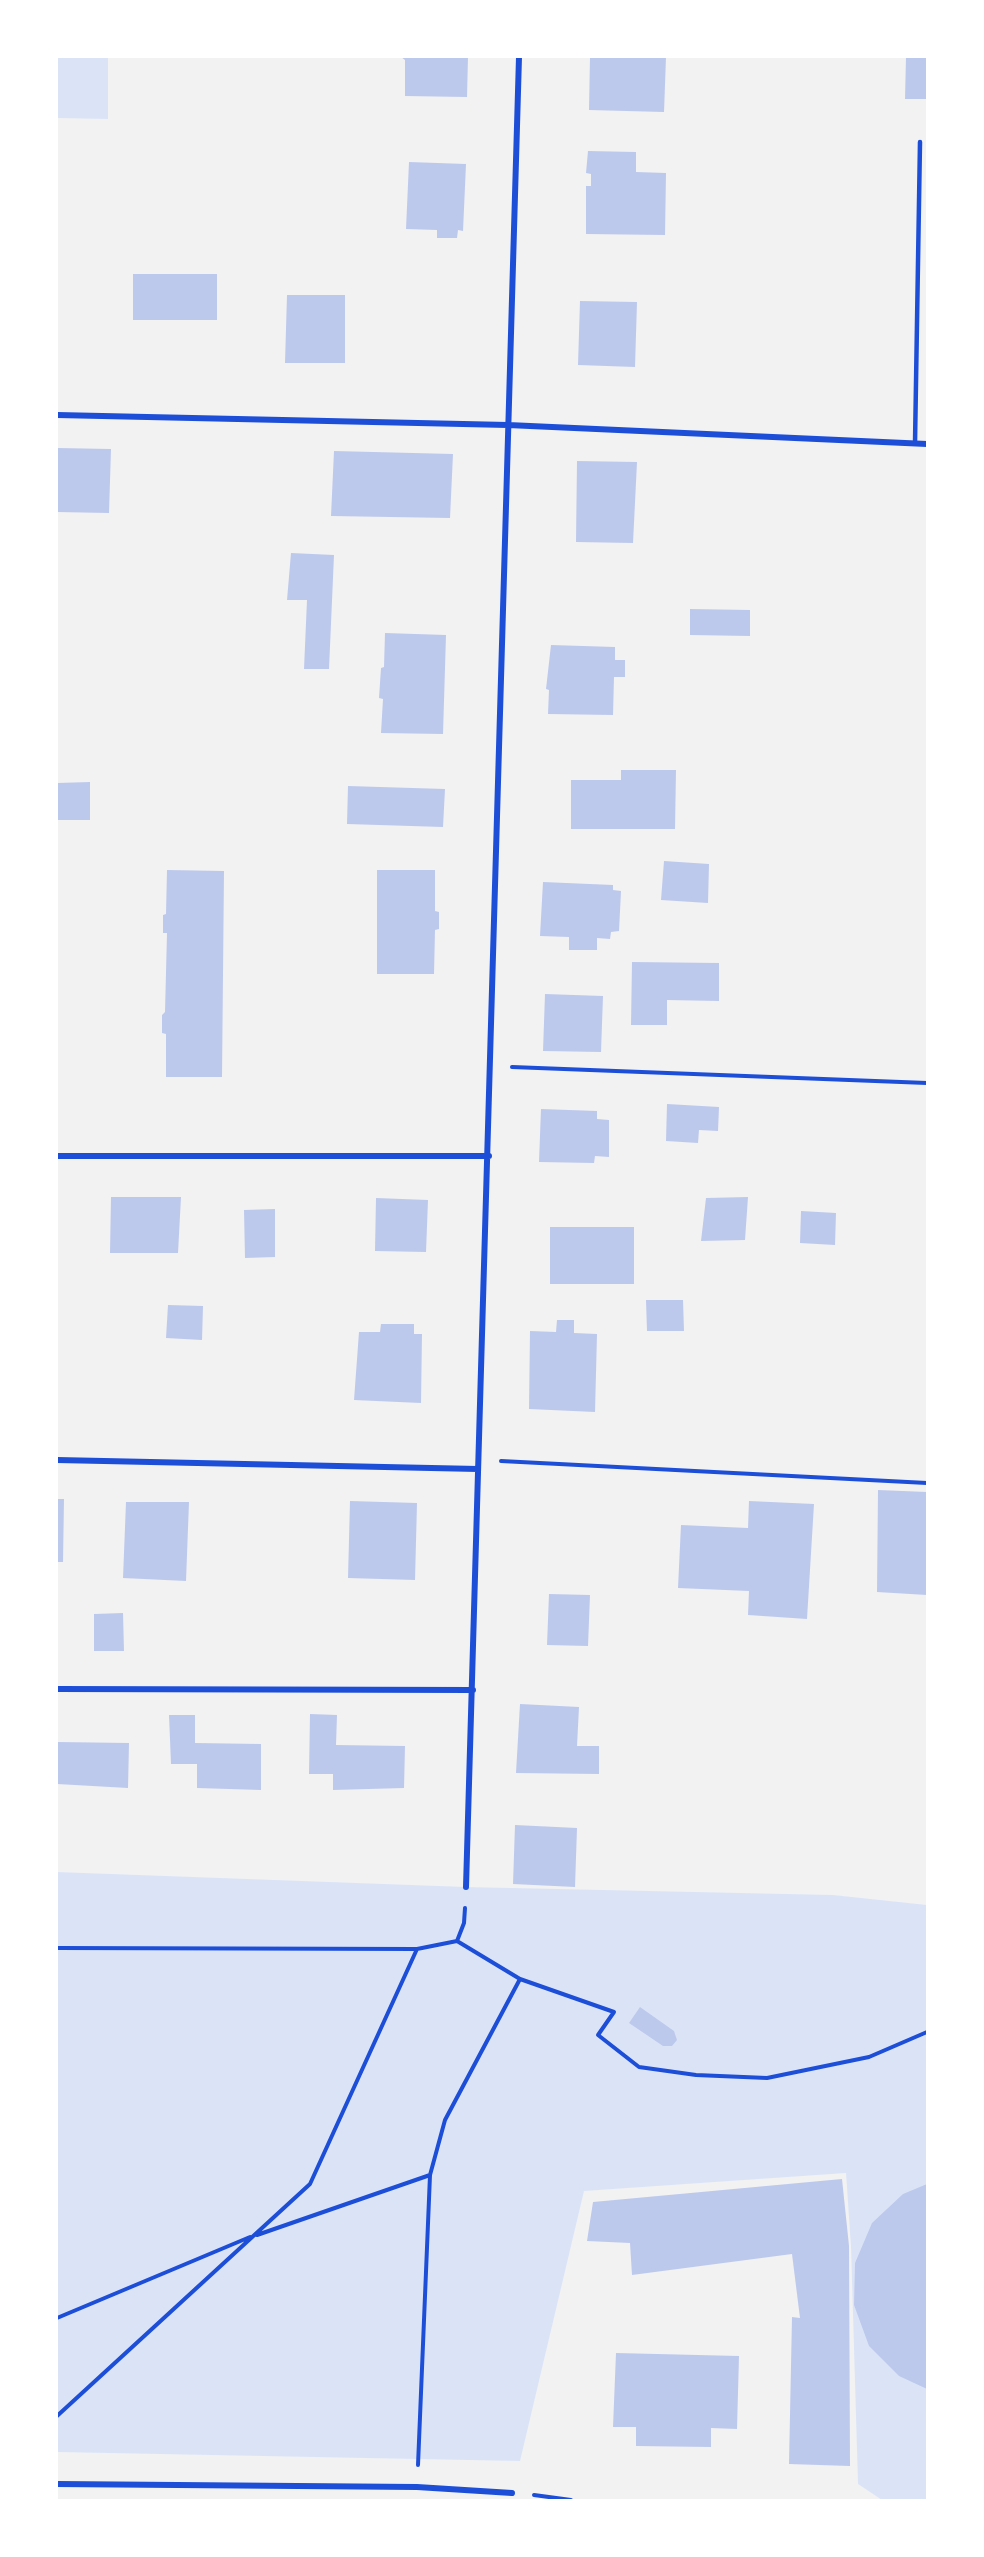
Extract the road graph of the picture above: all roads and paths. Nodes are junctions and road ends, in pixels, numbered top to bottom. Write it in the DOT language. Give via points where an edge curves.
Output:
graph roads {
  1 [pos="519,57"];
  2 [pos="920,142"];
  3 [pos="57,415"];
  4 [pos="508,425"];
  5 [pos="915,443"];
  6 [pos="927,444"];
  7 [pos="490,1066"];
  8 [pos="927,1083"];
  9 [pos="57,1156"];
  10 [pos="489,1156"];
  11 [pos="57,1460"];
  12 [pos="479,1460"];
  13 [pos="478,1469"];
  14 [pos="927,1483"];
  15 [pos="57,1689"];
  16 [pos="473,1690"];
  17 [pos="466,1887"];
  18 [pos="464,1923"];
  19 [pos="457,1941"];
  20 [pos="57,1948"];
  21 [pos="417,1949"];
  22 [pos="520,1979"];
  23 [pos="927,2032"];
  24 [pos="430,2175"];
  25 [pos="254,2236"];
  26 [pos="57,2318"];
  27 [pos="57,2416"];
  28 [pos="57,2484"];
  29 [pos="417,2487"];
  30 [pos="512,2493"];
  31 [pos="571,2500"];
  1 -- 4 [label="street"];
  2 -- 5 [label="lane"];
  3 -- 4 [label="street"];
  4 -- 5 [label="street"];
  4 -- 7 [label="street"];
  5 -- 6 [label="street"];
  7 -- 8 [label="path"];
  7 -- 10 [label="street"];
  9 -- 10 [label="street"];
  10 -- 12 [label="street"];
  11 -- 13 [label="street"];
  12 -- 13 [label="street"];
  12 -- 14 [label="path"];
  13 -- 16 [label="street"];
  15 -- 16 [label="street"];
  16 -- 17 [label="street"];
  18 -- 19 [label="path"];
  19 -- 21 [label="path"];
  19 -- 22 [label="path"];
  20 -- 21 [label="path"];
  21 -- 25 [label="path" via="310,2184"];
  22 -- 23 [label="path" via="614,2012 598,2035 639,2067 696,2075 767,2078 869,2056"];
  22 -- 24 [label="path" via="445,2120"];
  24 -- 25 [label="path"];
  24 -- 29 [label="path"];
  25 -- 26 [label="path"];
  25 -- 27 [label="path"];
  28 -- 29 [label="street"];
  29 -- 30 [label="street"];
  30 -- 31 [label="path"];
}
